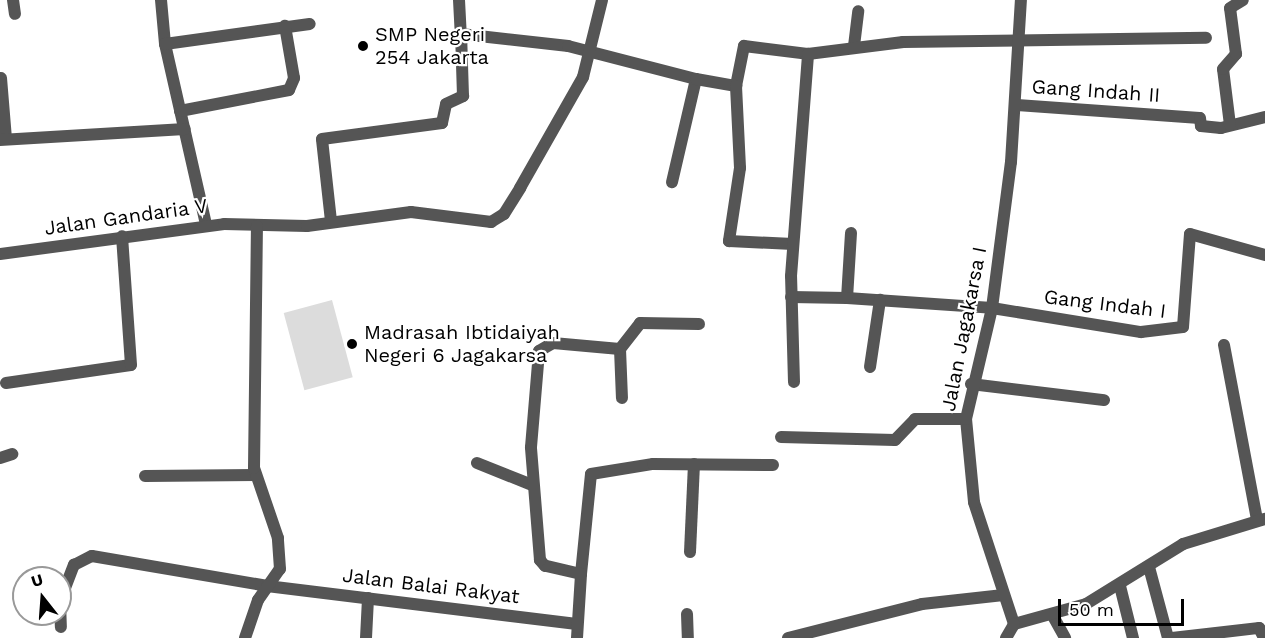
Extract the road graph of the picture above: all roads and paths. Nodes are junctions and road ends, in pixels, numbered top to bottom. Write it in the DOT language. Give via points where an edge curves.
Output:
graph roads {
  1 [pos="13,0"];
  2 [pos="161,0"];
  3 [pos="459,0"];
  4 [pos="602,0"];
  5 [pos="1021,0"];
  6 [pos="1244,0"];
  7 [pos="858,11"];
  8 [pos="15,14"];
  9 [pos="310,24"];
  10 [pos="285,26"];
  11 [pos="460,34"];
  12 [pos="1206,38"];
  13 [pos="1019,40"];
  14 [pos="165,44"];
  15 [pos="854,46"];
  16 [pos="590,50"];
  17 [pos="808,54"];
  18 [pos="1,78"];
  19 [pos="696,80"];
  20 [pos="736,86"];
  21 [pos="1017,105"];
  22 [pos="180,111"];
  23 [pos="1265,117"];
  24 [pos="1230,125"];
  25 [pos="184,129"];
  26 [pos="3,140"];
  27 [pos="672,182"];
  28 [pos="331,221"];
  29 [pos="206,225"];
  30 [pos="257,226"];
  31 [pos="851,233"];
  32 [pos="123,236"];
  33 [pos="793,244"];
  34 [pos="0,255"];
  35 [pos="1265,255"];
  36 [pos="791,297"];
  37 [pos="847,298"];
  38 [pos="880,300"];
  39 [pos="992,308"];
  40 [pos="699,324"];
  41 [pos="1224,345"];
  42 [pos="620,349"];
  43 [pos="870,367"];
  44 [pos="794,382"];
  45 [pos="6,383"];
  46 [pos="971,384"];
  47 [pos="622,398"];
  48 [pos="1104,400"];
  49 [pos="966,419"];
  50 [pos="781,437"];
  51 [pos="477,463"];
  52 [pos="694,464"];
  53 [pos="773,465"];
  54 [pos="255,475"];
  55 [pos="145,476"];
  56 [pos="532,486"];
  57 [pos="1261,519"];
  58 [pos="690,552"];
  59 [pos="1149,567"];
  60 [pos="72,568"];
  61 [pos="581,574"];
  62 [pos="267,586"];
  63 [pos="1120,586"];
  64 [pos="1004,595"];
  65 [pos="368,598"];
  66 [pos="687,614"];
  67 [pos="1053,616"];
  68 [pos="575,624"];
  69 [pos="1014,624"];
  70 [pos="245,638"];
  71 [pos="366,638"];
  72 [pos="577,638"];
  73 [pos="688,638"];
  74 [pos="788,638"];
  75 [pos="1006,638"];
  76 [pos="1065,638"];
  77 [pos="1133,638"];
  78 [pos="1170,638"];
  79 [pos="1264,638"];
  1 -- 8 [label="street"];
  2 -- 14 [label="street"];
  3 -- 11 [label="street"];
  4 -- 16 [label="street, Jalan Gandaria V"];
  5 -- 13 [label="street, Jalan Jagakarsa I"];
  6 -- 24 [label="street" via="1230,8 1236,54 1223,69"];
  7 -- 15 [label="street"];
  9 -- 10 [label="street"];
  10 -- 14 [label="street"];
  10 -- 22 [label="street" via="294,78 289,90"];
  11 -- 16 [label="street"];
  11 -- 28 [label="street" via="463,96 446,104 442,123 322,139"];
  12 -- 13 [label="street"];
  13 -- 15 [label="street"];
  13 -- 21 [label="street, Jalan Jagakarsa I"];
  14 -- 22 [label="street"];
  15 -- 17 [label="street"];
  16 -- 19 [label="street"];
  16 -- 28 [label="street, Jalan Gandaria V" via="583,77 552,136 500,218 482,223 411,212"];
  17 -- 20 [label="street" via="744,46"];
  17 -- 33 [label="street"];
  18 -- 26 [label="street"];
  19 -- 20 [label="street"];
  19 -- 27 [label="street"];
  20 -- 33 [label="street" via="740,168 729,241"];
  21 -- 24 [label="street, Gang Indah II" via="1200,118 1202,126"];
  21 -- 39 [label="street, Jalan Jagakarsa I"];
  22 -- 25 [label="street"];
  23 -- 24 [label="street"];
  25 -- 26 [label="street" via="100,138"];
  25 -- 29 [label="street"];
  28 -- 30 [label="street, Jalan Gandaria V"];
  29 -- 30 [label="street, Jalan Gandaria V"];
  29 -- 32 [label="street, Jalan Gandaria V"];
  30 -- 54 [label="street"];
  31 -- 37 [label="street"];
  32 -- 34 [label="street, Jalan Gandaria V"];
  32 -- 45 [label="street" via="131,365"];
  33 -- 36 [label="street"];
  35 -- 39 [label="street, Gang Indah I" via="1189,235 1184,327 1177,332 1111,329"];
  36 -- 37 [label="street"];
  36 -- 44 [label="street"];
  37 -- 38 [label="street"];
  38 -- 39 [label="street"];
  38 -- 43 [label="street"];
  39 -- 46 [label="street, Jalan Jagakarsa I"];
  40 -- 42 [label="street" via="640,323"];
  41 -- 57 [label="street"];
  42 -- 47 [label="street"];
  42 -- 56 [label="street" via="553,343 540,348"];
  46 -- 48 [label="street"];
  46 -- 49 [label="street, Jalan Jagakarsa I"];
  49 -- 50 [label="street" via="915,419 895,440"];
  49 -- 64 [label="street, Jalan Jagakarsa I" via="974,502"];
  51 -- 56 [label="street"];
  52 -- 53 [label="street"];
  52 -- 58 [label="street"];
  52 -- 61 [label="street" via="617,466 591,474"];
  54 -- 55 [label="street"];
  54 -- 62 [label="street" via="280,552 280,569"];
  56 -- 61 [label="street" via="541,564"];
  57 -- 59 [label="street" via="1183,544"];
  59 -- 63 [label="street"];
  59 -- 78 [label="street"];
  60 -- 62 [label="street, Jalan Balai Rakyat" via="86,556"];
  61 -- 68 [label="street"];
  62 -- 65 [label="street, Jalan Balai Rakyat"];
  62 -- 70 [label="street"];
  63 -- 67 [label="street"];
  63 -- 77 [label="street"];
  64 -- 69 [label="street, Jalan Jagakarsa I"];
  64 -- 74 [label="street" via="922,604"];
  65 -- 68 [label="street, Jalan Balai Rakyat"];
  65 -- 71 [label="street"];
  66 -- 73 [label="street"];
  67 -- 69 [label="street"];
  67 -- 76 [label="street"];
  68 -- 72 [label="street"];
  69 -- 75 [label="street"];
  78 -- 79 [label="street" via="1259,628"];
}
